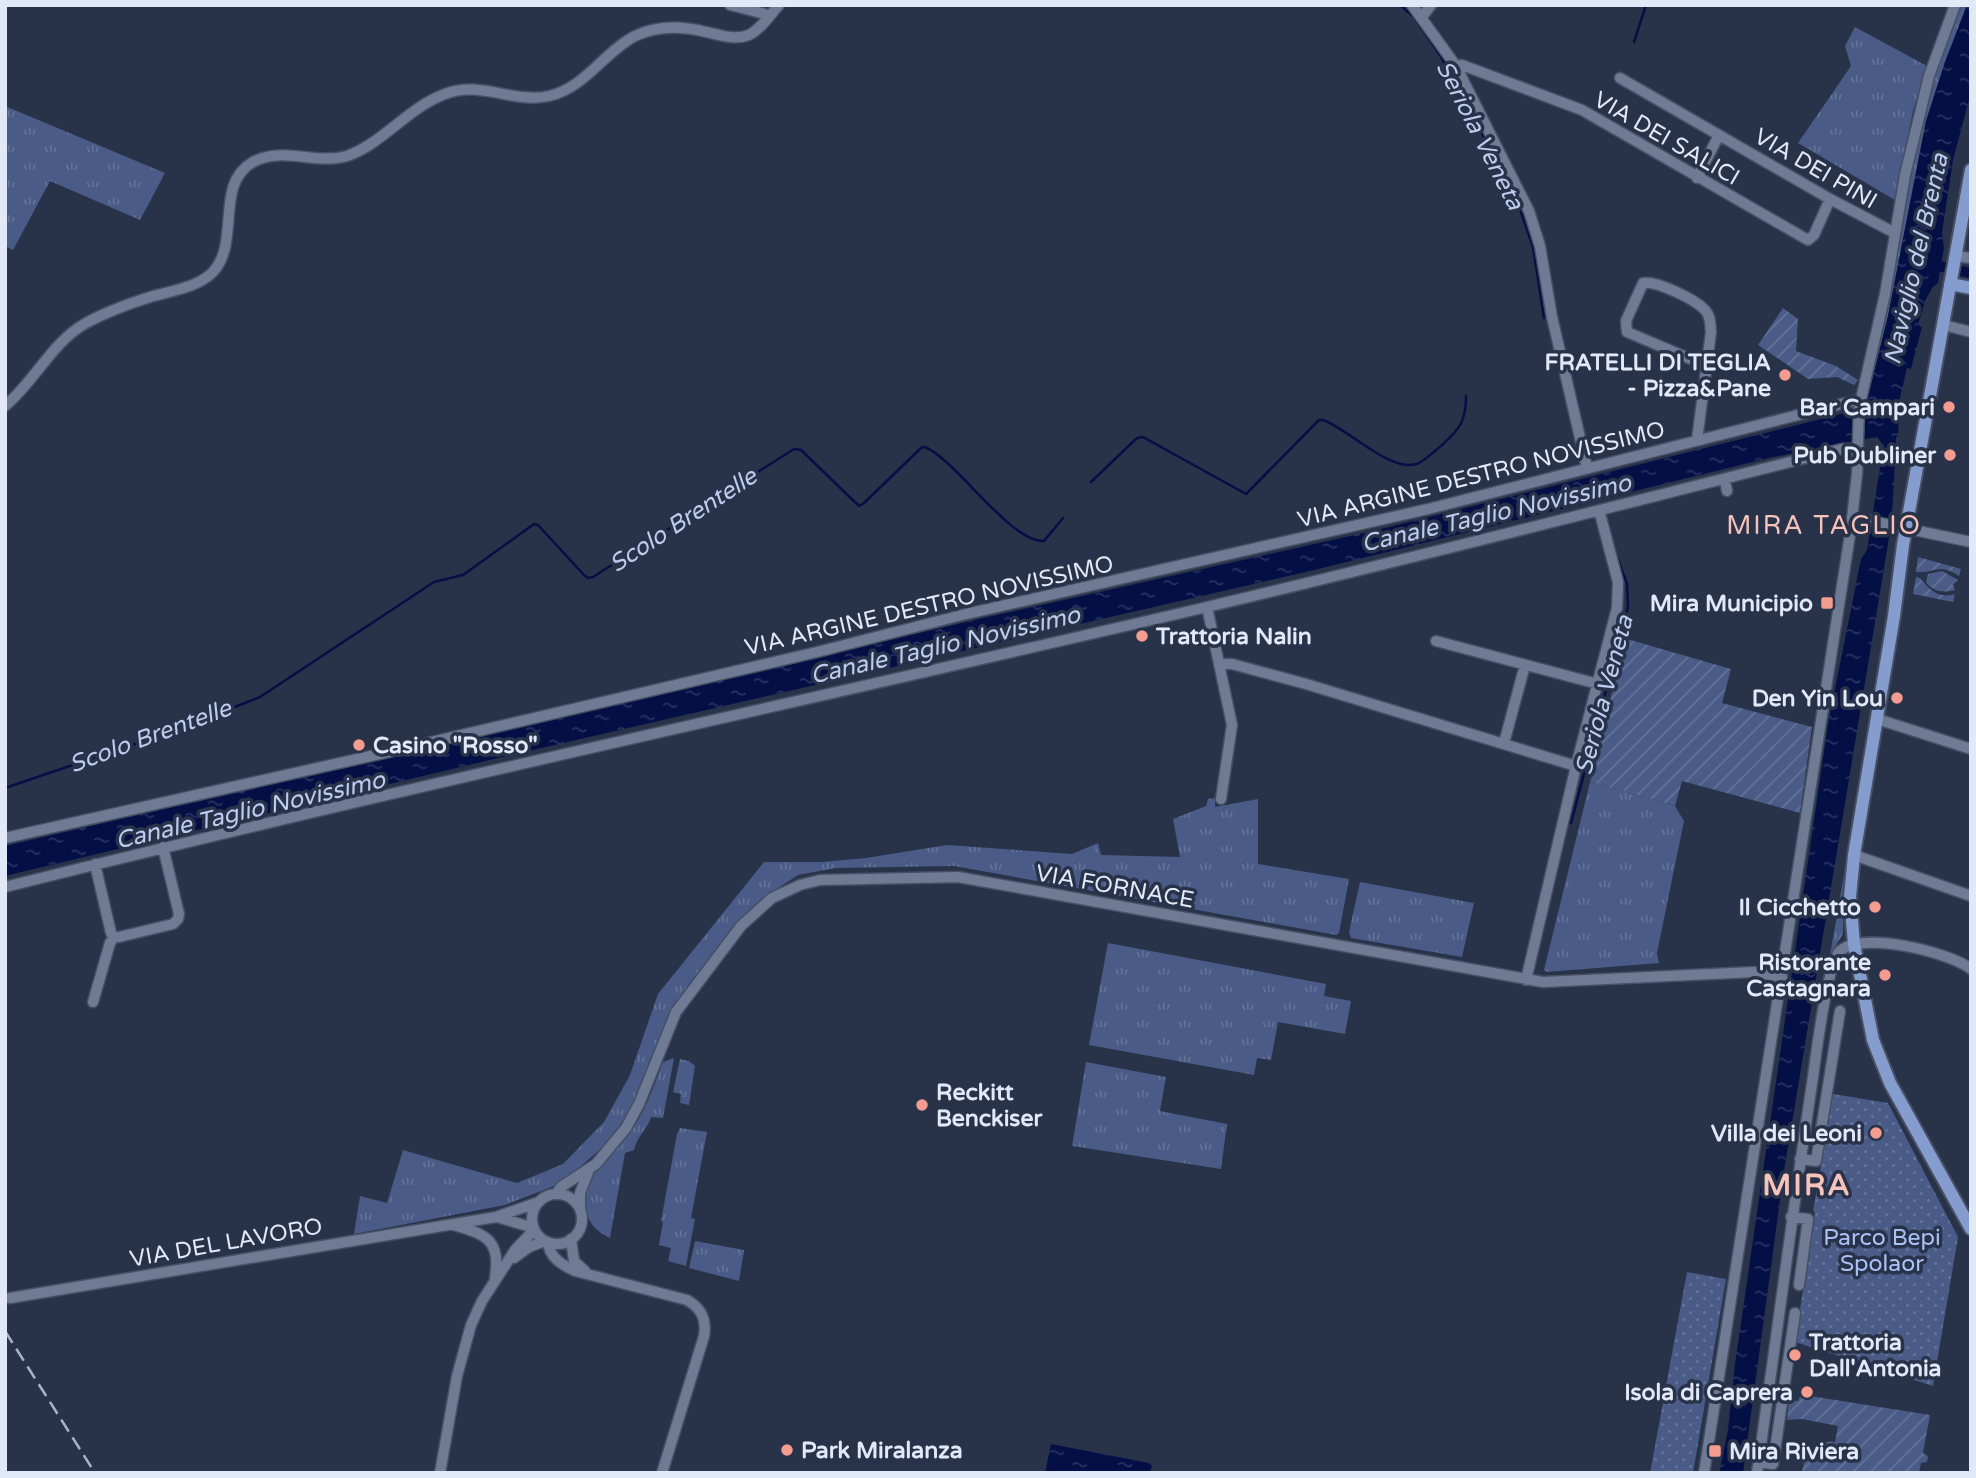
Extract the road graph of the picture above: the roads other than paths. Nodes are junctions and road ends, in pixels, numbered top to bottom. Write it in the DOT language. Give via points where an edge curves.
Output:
graph roads {
  1 [pos="730,5"];
  2 [pos="779,5"];
  3 [pos="1412,5"];
  4 [pos="1431,5"];
  5 [pos="1955,5"];
  6 [pos="768,17"];
  7 [pos="1422,17"];
  8 [pos="1456,66"];
  9 [pos="1620,78"];
  10 [pos="1719,135"];
  11 [pos="1971,170"];
  12 [pos="1697,178"];
  13 [pos="1830,199"];
  14 [pos="1895,233"];
  15 [pos="1954,257"];
  16 [pos="1971,258"];
  17 [pos="1950,281"];
  18 [pos="1971,288"];
  19 [pos="1944,325"];
  20 [pos="1971,331"];
  21 [pos="1705,365"];
  22 [pos="1859,404"];
  23 [pos="5,406"];
  24 [pos="1697,440"];
  25 [pos="1858,444"];
  26 [pos="1587,468"];
  27 [pos="1599,510"];
  28 [pos="1853,517"];
  29 [pos="1906,527"];
  30 [pos="1971,542"];
  31 [pos="1207,607"];
  32 [pos="1436,641"];
  33 [pos="1219,664"];
  34 [pos="1525,666"];
  35 [pos="1598,684"];
  36 [pos="1877,719"];
  37 [pos="1504,743"];
  38 [pos="1971,749"];
  39 [pos="1576,766"];
  40 [pos="1221,799"];
  41 [pos="5,838"];
  42 [pos="163,847"];
  43 [pos="1854,855"];
  44 [pos="95,864"];
  45 [pos="5,887"];
  46 [pos="1971,896"];
  47 [pos="114,937"];
  48 [pos="1854,944"];
  49 [pos="1971,969"];
  50 [pos="1782,976"];
  51 [pos="1525,980"];
  52 [pos="93,1002"];
  53 [pos="1840,1011"];
  54 [pos="1820,1028"];
  55 [pos="1837,1031"];
  56 [pos="1812,1082"];
  57 [pos="1828,1084"];
  58 [pos="1800,1159"];
  59 [pos="589,1170"];
  60 [pos="556,1194"];
  61 [pos="539,1202"];
  62 [pos="580,1210"];
  63 [pos="496,1217"];
  64 [pos="1791,1217"];
  65 [pos="1969,1221"];
  66 [pos="449,1224"];
  67 [pos="534,1229"];
  68 [pos="571,1239"];
  69 [pos="546,1241"];
  70 [pos="508,1263"];
  71 [pos="588,1274"];
  72 [pos="495,1281"];
  73 [pos="1799,1285"];
  74 [pos="10,1298"];
  75 [pos="1795,1313"];
  76 [pos="1772,1365"];
  77 [pos="1786,1367"];
  78 [pos="1758,1468"];
  79 [pos="440,1473"];
  80 [pos="662,1473"];
  81 [pos="1703,1473"];
  1 -- 6 [label="street"];
  2 -- 6 [label="street"];
  3 -- 7 [label="street"];
  4 -- 7 [label="street"];
  5 -- 14 [label="street" via="1919,110"];
  6 -- 23 [label="street" via="756,30 740,37 681,28 643,33 625,42 576,84 550,96 531,98 474,89 445,93 344,156 255,161 234,185 226,247 210,274 190,286 84,324"];
  7 -- 8 [label="street"];
  8 -- 12 [label="street, VIA DEI SALICI" via="1582,110"];
  8 -- 26 [label="street" via="1521,192 1538,236"];
  9 -- 10 [label="street, VIA DEI PINI"];
  10 -- 12 [label="street, VIA DEI PINI"];
  10 -- 13 [label="street, VIA DEI PINI"];
  11 -- 15 [label="main road"];
  12 -- 13 [label="street, VIA DEI SALICI" via="1808,240"];
  13 -- 14 [label="street, VIA DEI PINI"];
  14 -- 22 [label="street"];
  15 -- 16 [label="street"];
  15 -- 17 [label="main road"];
  17 -- 18 [label="main road"];
  17 -- 19 [label="main road"];
  19 -- 20 [label="street"];
  19 -- 29 [label="main road"];
  21 -- 21 [label="street" via="1627,332 1626,321 1641,284 1651,283 1688,298 1706,311 1711,332"];
  21 -- 24 [label="street"];
  22 -- 24 [label="street, VIA ARGINE DESTRO NOVISSIMO" via="1853,401"];
  22 -- 25 [label="street"];
  24 -- 26 [label="street, VIA ARGINE DESTRO NOVISSIMO"];
  25 -- 27 [label="street" via="1726,485"];
  25 -- 28 [label="street"];
  26 -- 41 [label="street, VIA ARGINE DESTRO NOVISSIMO" via="1416,512"];
  27 -- 31 [label="street"];
  27 -- 35 [label="street" via="1619,589"];
  28 -- 29 [label="street"];
  28 -- 50 [label="street"];
  29 -- 30 [label="street"];
  29 -- 36 [label="main road"];
  31 -- 33 [label="street"];
  31 -- 42 [label="street"];
  32 -- 34 [label="street"];
  33 -- 37 [label="street" via="1306,684"];
  33 -- 40 [label="street" via="1232,725"];
  34 -- 35 [label="street"];
  34 -- 37 [label="street"];
  35 -- 39 [label="street"];
  36 -- 38 [label="street"];
  36 -- 43 [label="main road"];
  37 -- 39 [label="street"];
  39 -- 51 [label="street"];
  42 -- 44 [label="street"];
  42 -- 47 [label="street" via="178,919"];
  43 -- 46 [label="street"];
  43 -- 48 [label="main road" via="1850,897"];
  44 -- 45 [label="street"];
  44 -- 47 [label="street"];
  47 -- 52 [label="street"];
  48 -- 49 [label="street" via="1918,949"];
  48 -- 54 [label="street" via="1836,957"];
  48 -- 65 [label="main road" via="1873,1040 1890,1083"];
  50 -- 51 [label="street, VIA FORNACE" via="1754,972"];
  50 -- 81 [label="street"];
  51 -- 59 [label="street, VIA FORNACE" via="958,877 820,880 772,898 741,926 676,1012 633,1116"];
  53 -- 55 [label="street"];
  54 -- 55 [label="street"];
  54 -- 56 [label="street"];
  55 -- 57 [label="street"];
  56 -- 57 [label="street"];
  56 -- 58 [label="street"];
  57 -- 58 [label="street" via="1816,1161"];
  58 -- 64 [label="street"];
  59 -- 60 [label="street, VIA FORNACE"];
  59 -- 62 [label="street, VIA FORNACE" via="580,1193"];
  60 -- 61 [label="street"];
  60 -- 62 [label="street" via="571,1198"];
  61 -- 63 [label="street, VIA DEL LAVORO"];
  61 -- 67 [label="street" via="532,1214"];
  62 -- 68 [label="street" via="580,1226"];
  63 -- 66 [label="street, VIA DEL LAVORO"];
  63 -- 67 [label="street, VIA DEL LAVORO"];
  64 -- 73 [label="street" via="1808,1219"];
  64 -- 76 [label="street"];
  66 -- 72 [label="street, VIA DEL LAVORO" via="476,1230 489,1239 497,1261"];
  66 -- 74 [label="street, VIA DEL LAVORO"];
  67 -- 69 [label="street"];
  67 -- 70 [label="street"];
  68 -- 69 [label="street" via="557,1244"];
  68 -- 71 [label="street" via="574,1261"];
  69 -- 70 [label="street" via="523,1250"];
  69 -- 71 [label="street" via="559,1262"];
  70 -- 72 [label="street"];
  71 -- 80 [label="street" via="687,1300 703,1316 704,1336"];
  72 -- 79 [label="street" via="465,1344"];
  75 -- 77 [label="street"];
  76 -- 77 [label="street"];
  76 -- 78 [label="street"];
  77 -- 78 [label="street" via="1773,1464"];
}
